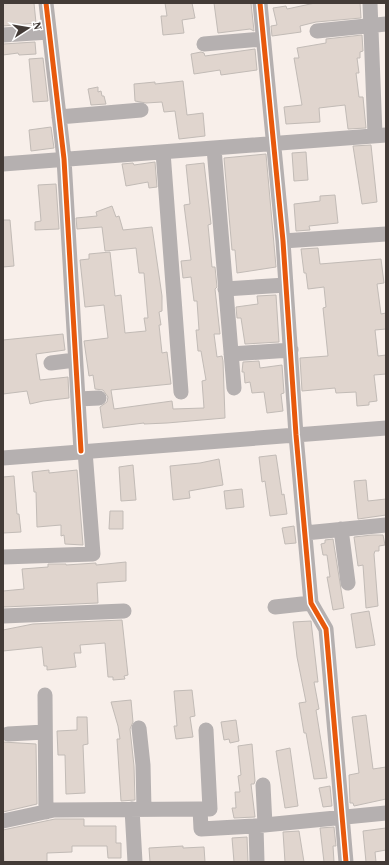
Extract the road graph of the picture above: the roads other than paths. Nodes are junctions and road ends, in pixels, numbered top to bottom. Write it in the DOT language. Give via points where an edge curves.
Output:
graph roads {
  1 [pos="46,3"];
  2 [pos="260,3"];
  3 [pos="370,3"];
  4 [pos="386,24"];
  5 [pos="371,26"];
  6 [pos="316,31"];
  7 [pos="50,32"];
  8 [pos="3,35"];
  9 [pos="263,39"];
  10 [pos="204,44"];
  11 [pos="141,110"];
  12 [pos="59,117"];
  13 [pos="381,135"];
  14 [pos="275,143"];
  15 [pos="214,148"];
  16 [pos="163,152"];
  17 [pos="64,159"];
  18 [pos="3,164"];
  19 [pos="386,234"];
  20 [pos="283,241"];
  21 [pos="286,285"];
  22 [pos="226,289"];
  23 [pos="291,350"];
  24 [pos="231,354"];
  25 [pos="75,360"];
  26 [pos="51,363"];
  27 [pos="234,388"];
  28 [pos="181,392"];
  29 [pos="99,398"];
  30 [pos="78,399"];
  31 [pos="386,428"];
  32 [pos="296,435"];
  33 [pos="83,451"];
  34 [pos="3,458"];
  35 [pos="386,525"];
  36 [pos="341,529"];
  37 [pos="305,533"];
  38 [pos="3,557"];
  39 [pos="348,583"];
  40 [pos="311,603"];
  41 [pos="275,607"];
  42 [pos="124,611"];
  43 [pos="3,616"];
  44 [pos="45,696"];
  45 [pos="140,728"];
  46 [pos="206,730"];
  47 [pos="45,732"];
  48 [pos="8,734"];
  49 [pos="263,785"];
  50 [pos="138,809"];
  51 [pos="200,809"];
  52 [pos="46,812"];
  53 [pos="386,813"];
  54 [pos="343,817"];
  55 [pos="3,821"];
  56 [pos="260,825"];
  57 [pos="135,862"];
  58 [pos="258,862"];
  59 [pos="346,862"];
  1 -- 7 [label="street"];
  2 -- 9 [label="street"];
  3 -- 5 [label="street"];
  4 -- 5 [label="street"];
  5 -- 6 [label="street"];
  5 -- 13 [label="street"];
  7 -- 8 [label="street"];
  7 -- 12 [label="street"];
  9 -- 10 [label="street"];
  9 -- 14 [label="street"];
  11 -- 12 [label="street"];
  12 -- 17 [label="street"];
  13 -- 14 [label="street"];
  14 -- 15 [label="street"];
  14 -- 20 [label="street"];
  15 -- 16 [label="street"];
  15 -- 22 [label="street"];
  16 -- 17 [label="street"];
  16 -- 28 [label="street"];
  17 -- 18 [label="street"];
  17 -- 25 [label="street"];
  19 -- 20 [label="street"];
  20 -- 21 [label="street"];
  21 -- 22 [label="street"];
  21 -- 23 [label="street"];
  22 -- 24 [label="street"];
  23 -- 24 [label="street"];
  23 -- 32 [label="street"];
  24 -- 27 [label="street"];
  25 -- 26 [label="street"];
  25 -- 30 [label="street"];
  29 -- 30 [label="street"];
  30 -- 33 [label="street"];
  31 -- 32 [label="street"];
  32 -- 33 [label="street"];
  32 -- 37 [label="street"];
  33 -- 34 [label="street"];
  33 -- 38 [label="street" via="93,554"];
  35 -- 36 [label="street"];
  36 -- 37 [label="street"];
  36 -- 39 [label="street"];
  37 -- 40 [label="street"];
  40 -- 41 [label="street"];
  40 -- 54 [label="street" via="326,629"];
  42 -- 43 [label="street"];
  44 -- 47 [label="street"];
  45 -- 50 [label="street" via="143,764"];
  46 -- 51 [label="street" via="210,808"];
  47 -- 48 [label="street"];
  47 -- 52 [label="street"];
  49 -- 56 [label="street"];
  50 -- 51 [label="street"];
  50 -- 52 [label="street"];
  50 -- 57 [label="street"];
  51 -- 56 [label="street" via="201,829"];
  52 -- 55 [label="street"];
  53 -- 54 [label="street"];
  54 -- 56 [label="street"];
  54 -- 59 [label="street"];
  56 -- 58 [label="street"];
}
